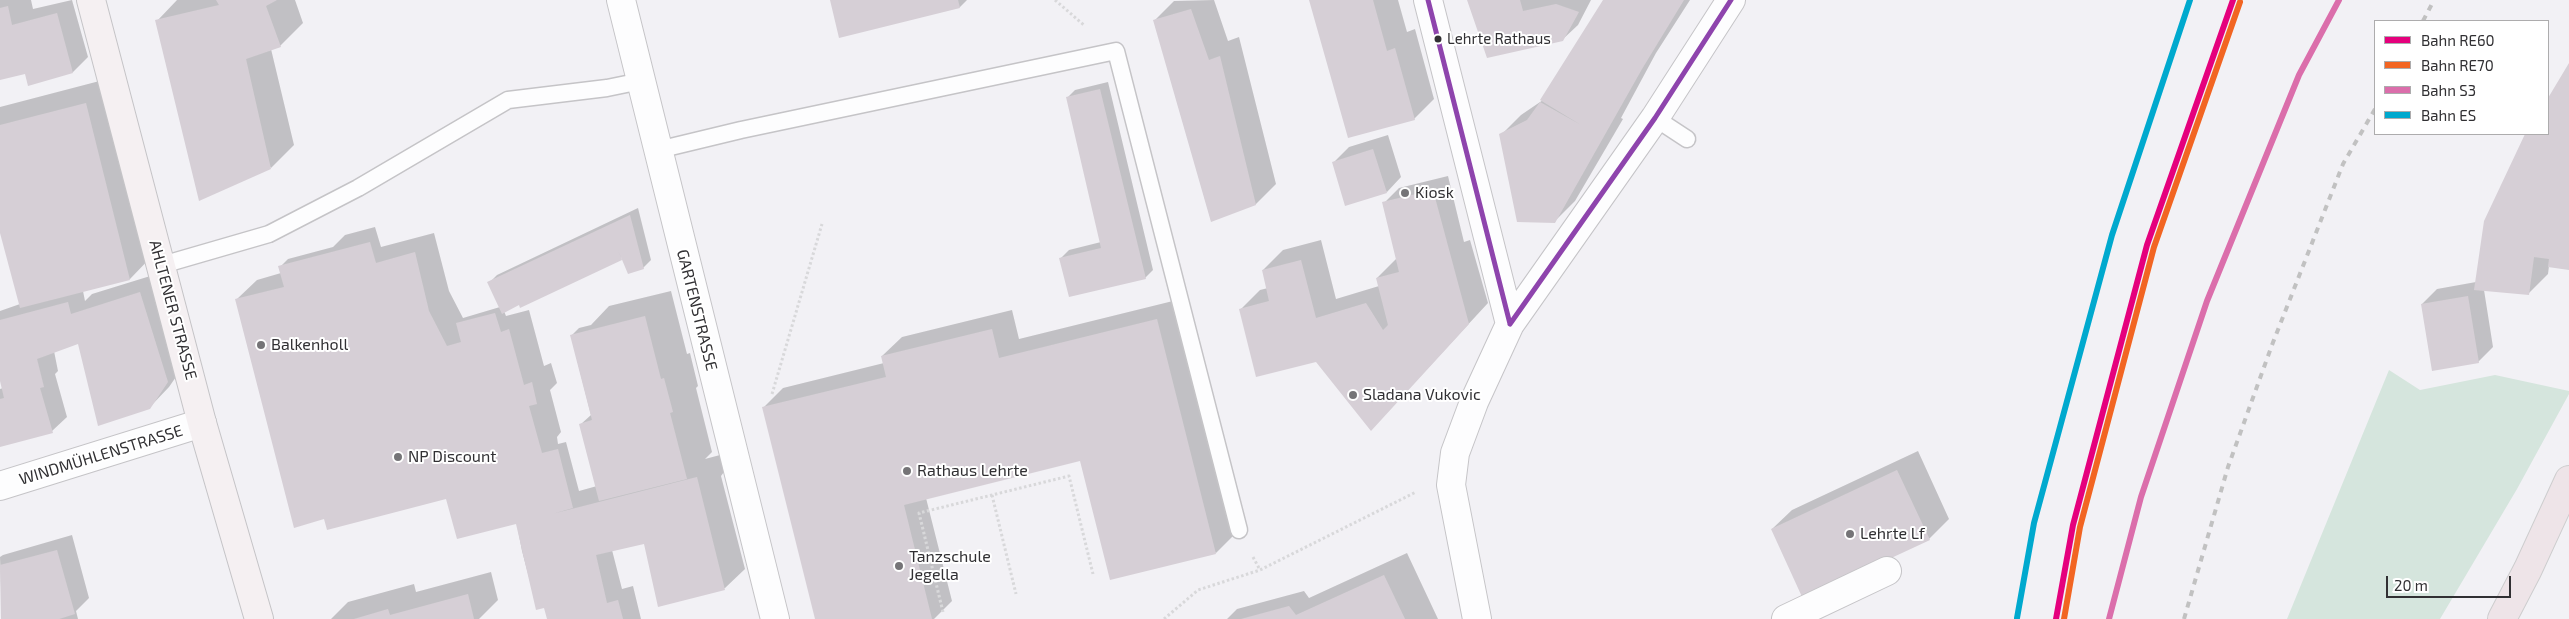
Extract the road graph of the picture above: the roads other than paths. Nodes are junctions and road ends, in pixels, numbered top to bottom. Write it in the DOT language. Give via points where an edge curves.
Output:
graph roads {
  1 [pos="91,0"];
  2 [pos="621,0"];
  3 [pos="1428,0"];
  4 [pos="1732,0"];
  5 [pos="641,82"];
  6 [pos="1655,118"];
  7 [pos="1687,139"];
  8 [pos="658,150"];
  9 [pos="162,265"];
  10 [pos="1510,324"];
  11 [pos="202,423"];
  12 [pos="2569,480"];
  13 [pos="0,486"];
  14 [pos="1239,530"];
  15 [pos="1887,571"];
  16 [pos="259,619"];
  17 [pos="775,619"];
  18 [pos="1477,619"];
  19 [pos="1786,619"];
  20 [pos="2502,619"];
  1 -- 9 [label="main road, AHLTENER STRASSE"];
  2 -- 5 [label="street, GARTENSTRASSE"];
  3 -- 10 [label="street"];
  4 -- 6 [label="street"];
  5 -- 8 [label="street, GARTENSTRASSE"];
  5 -- 9 [label="lane" via="508,100 358,188 269,234"];
  6 -- 7 [label="lane"];
  6 -- 10 [label="street"];
  8 -- 14 [label="lane" via="1116,51"];
  8 -- 17 [label="street, GARTENSTRASSE"];
  9 -- 11 [label="main road, AHLTENER STRASSE"];
  10 -- 18 [label="street" via="1474,402 1455,453 1451,485"];
  11 -- 13 [label="street, WINDMÜHLENSTRASSE"];
  11 -- 16 [label="main road, AHLTENER STRASSE"];
  12 -- 20 [label="main road"];
  15 -- 19 [label="street"];
}
